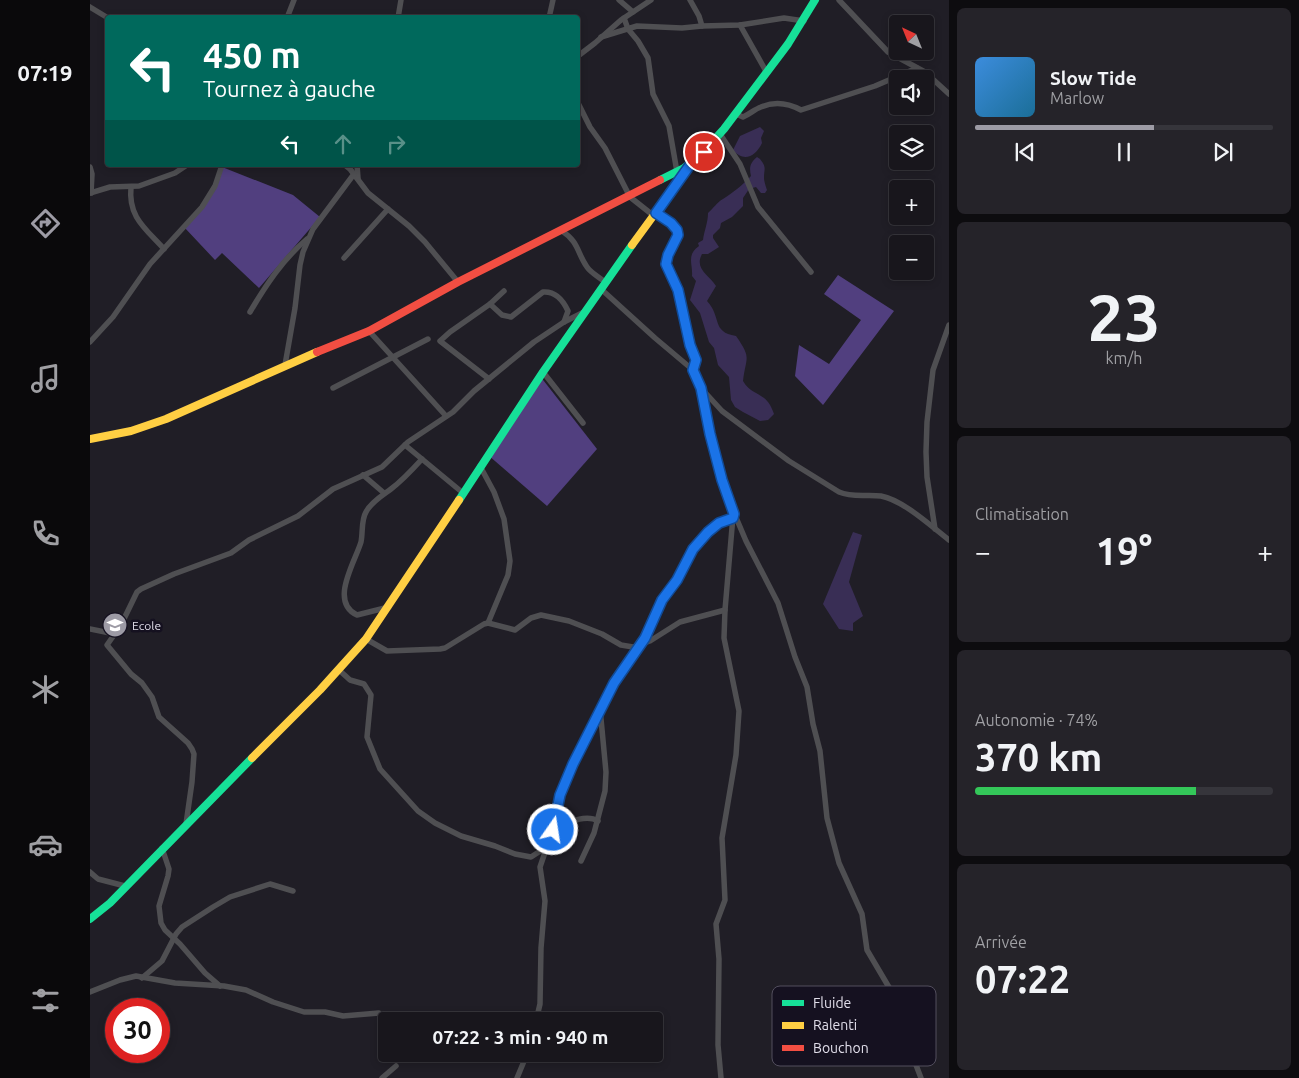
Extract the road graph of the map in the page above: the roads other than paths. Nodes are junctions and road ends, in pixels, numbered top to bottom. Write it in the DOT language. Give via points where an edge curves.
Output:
graph roads {
  1 [pos="294,0"];
  2 [pos="401,0"];
  3 [pos="553,0"];
  4 [pos="619,0"];
  5 [pos="690,0"];
  6 [pos="815,0"];
  7 [pos="839,0"];
  8 [pos="649,1"];
  9 [pos="90,7"];
  10 [pos="633,12"];
  11 [pos="288,15"];
  12 [pos="398,15"];
  13 [pos="550,15"];
  14 [pos="105,17"];
  15 [pos="624,18"];
  16 [pos="804,21"];
  17 [pos="740,25"];
  18 [pos="702,26"];
  19 [pos="628,29"];
  20 [pos="601,37"];
  21 [pos="580,54"];
  22 [pos="917,68"];
  23 [pos="767,73"];
  24 [pos="949,94"];
  25 [pos="580,107"];
  26 [pos="736,114"];
  27 [pos="720,134"];
  28 [pos="692,162"];
  29 [pos="90,167"];
  30 [pos="183,167"];
  31 [pos="221,167"];
  32 [pos="348,167"];
  33 [pos="357,167"];
  34 [pos="677,172"];
  35 [pos="354,174"];
  36 [pos="358,180"];
  37 [pos="130,187"];
  38 [pos="91,193"];
  39 [pos="630,197"];
  40 [pos="388,210"];
  41 [pos="655,214"];
  42 [pos="562,231"];
  43 [pos="309,237"];
  44 [pos="164,249"];
  45 [pos="344,258"];
  46 [pos="811,272"];
  47 [pos="458,282"];
  48 [pos="603,285"];
  49 [pos="504,291"];
  50 [pos="490,304"];
  51 [pos="250,312"];
  52 [pos="584,312"];
  53 [pos="564,322"];
  54 [pos="949,325"];
  55 [pos="369,331"];
  56 [pos="428,339"];
  57 [pos="90,342"];
  58 [pos="392,358"];
  59 [pos="285,365"];
  60 [pos="693,370"];
  61 [pos="543,372"];
  62 [pos="489,379"];
  63 [pos="333,388"];
  64 [pos="701,388"];
  65 [pos="446,416"];
  66 [pos="583,423"];
  67 [pos="90,439"];
  68 [pos="405,445"];
  69 [pos="422,459"];
  70 [pos="480,466"];
  71 [pos="363,475"];
  72 [pos="384,492"];
  73 [pos="463,493"];
  74 [pos="733,516"];
  75 [pos="935,529"];
  76 [pos="949,540"];
  77 [pos="389,608"];
  78 [pos="725,610"];
  79 [pos="488,623"];
  80 [pos="90,629"];
  81 [pos="115,634"];
  82 [pos="366,639"];
  83 [pos="640,644"];
  84 [pos="339,670"];
  85 [pos="600,708"];
  86 [pos="598,821"];
  87 [pos="186,824"];
  88 [pos="553,830"];
  89 [pos="548,846"];
  90 [pos="162,848"];
  91 [pos="582,861"];
  92 [pos="90,872"];
  93 [pos="125,886"];
  94 [pos="293,891"];
  95 [pos="90,919"];
  96 [pos="174,938"];
  97 [pos="142,978"];
  98 [pos="220,986"];
  99 [pos="888,986"];
  100 [pos="90,992"];
  101 [pos="538,1012"];
  102 [pos="378,1014"];
  103 [pos="524,1062"];
  104 [pos="396,1066"];
  105 [pos="916,1066"];
  106 [pos="382,1078"];
  107 [pos="517,1078"];
  108 [pos="721,1078"];
  109 [pos="921,1078"];
  1 -- 11 [label="street"];
  2 -- 12 [label="street"];
  3 -- 13 [label="street"];
  4 -- 10 [label="street"];
  5 -- 18 [label="street"];
  6 -- 16 [label="street"];
  7 -- 22 [label="street" via="888,52"];
  8 -- 10 [label="street"];
  9 -- 14 [label="street"];
  10 -- 15 [label="street"];
  15 -- 19 [label="street"];
  15 -- 20 [label="street"];
  16 -- 17 [label="street" via="778,18"];
  16 -- 23 [label="street"];
  17 -- 18 [label="street"];
  17 -- 23 [label="street"];
  18 -- 19 [label="street" via="637,26"];
  19 -- 20 [label="street"];
  19 -- 34 [label="street" via="648,58 653,94 669,126"];
  20 -- 21 [label="street"];
  22 -- 24 [label="street"];
  22 -- 26 [label="street" via="875,86 801,110 775,102 743,117"];
  23 -- 26 [label="street"];
  25 -- 39 [label="street"];
  26 -- 27 [label="street"];
  27 -- 28 [label="street"];
  27 -- 46 [label="street" via="740,164 758,207"];
  28 -- 34 [label="street"];
  28 -- 41 [label="street"];
  29 -- 38 [label="street"];
  30 -- 37 [label="street" via="175,173"];
  31 -- 44 [label="street" via="207,200"];
  32 -- 35 [label="street"];
  33 -- 36 [label="street"];
  34 -- 39 [label="street"];
  35 -- 36 [label="street"];
  35 -- 43 [label="street"];
  36 -- 40 [label="street"];
  37 -- 38 [label="street" via="110,187"];
  37 -- 44 [label="street" via="130,203 136,216"];
  39 -- 41 [label="street"];
  39 -- 42 [label="street"];
  40 -- 45 [label="street"];
  40 -- 47 [label="street" via="425,242"];
  41 -- 48 [label="street"];
  41 -- 60 [label="street" via="677,230 666,264 680,296 696,360"];
  42 -- 47 [label="street"];
  42 -- 48 [label="street" via="576,244 589,269"];
  43 -- 51 [label="street" via="282,263"];
  43 -- 59 [label="street" via="300,265"];
  44 -- 57 [label="street"];
  47 -- 55 [label="street"];
  48 -- 52 [label="street"];
  48 -- 60 [label="street" via="655,338"];
  49 -- 50 [label="street"];
  50 -- 53 [label="street" via="502,315 511,317 543,292 548,292 564,302 568,311"];
  50 -- 62 [label="street" via="440,341"];
  52 -- 53 [label="street"];
  52 -- 61 [label="street"];
  53 -- 62 [label="street"];
  54 -- 75 [label="street" via="933,370 927,422 927,477"];
  55 -- 58 [label="street"];
  55 -- 59 [label="street"];
  56 -- 58 [label="street"];
  58 -- 63 [label="street"];
  58 -- 65 [label="street"];
  59 -- 67 [label="street" via="152,424"];
  60 -- 64 [label="street"];
  61 -- 66 [label="street"];
  61 -- 70 [label="street"];
  62 -- 65 [label="street"];
  64 -- 74 [label="street"];
  64 -- 75 [label="street" via="722,411 788,461 839,492 883,496 906,507"];
  65 -- 68 [label="street"];
  68 -- 69 [label="street"];
  68 -- 71 [label="street" via="385,465"];
  69 -- 72 [label="street"];
  69 -- 73 [label="street"];
  70 -- 73 [label="street"];
  70 -- 79 [label="street" via="504,519 510,561 508,575"];
  71 -- 72 [label="street"];
  71 -- 81 [label="street" via="333,489 298,516 249,540 231,553 141,589"];
  72 -- 77 [label="street" via="365,512 361,540 344,598 348,608 357,615"];
  73 -- 77 [label="street"];
  74 -- 78 [label="street"];
  74 -- 83 [label="street" via="708,532 693,549"];
  74 -- 99 [label="street" via="778,603 807,686 820,751 827,818 839,862 862,914 867,950"];
  75 -- 76 [label="street"];
  77 -- 82 [label="street"];
  78 -- 83 [label="street" via="680,622"];
  78 -- 108 [label="street" via="724,638 739,711 736,755 722,838 724,900 716,924"];
  79 -- 82 [label="street" via="440,649 387,651"];
  79 -- 83 [label="street" via="515,630 541,615 569,621 625,647"];
  80 -- 81 [label="street"];
  81 -- 87 [label="street" via="108,647 152,696 159,717 184,739 194,754"];
  82 -- 84 [label="street"];
  83 -- 85 [label="street"];
  84 -- 87 [label="street"];
  84 -- 89 [label="street" via="350,680 364,684 371,695 368,737 377,762 418,811 462,836 514,854 531,857"];
  85 -- 86 [label="street" via="606,772"];
  85 -- 88 [label="street" via="560,795"];
  86 -- 88 [label="street" via="592,817 582,818"];
  86 -- 91 [label="street"];
  87 -- 90 [label="street"];
  88 -- 89 [label="street"];
  89 -- 101 [label="street" via="540,867 546,901"];
  90 -- 93 [label="street"];
  90 -- 96 [label="street" via="169,869 159,916 165,930"];
  92 -- 93 [label="street" via="98,879"];
  93 -- 95 [label="street"];
  94 -- 96 [label="street" via="270,884 230,897 182,927"];
  96 -- 97 [label="street" via="162,961"];
  96 -- 98 [label="street"];
  97 -- 98 [label="street"];
  97 -- 100 [label="street" via="130,977"];
  98 -- 102 [label="street" via="249,991 304,1012 343,1016"];
  103 -- 107 [label="street"];
  104 -- 106 [label="street"];
  105 -- 109 [label="street"];
}
